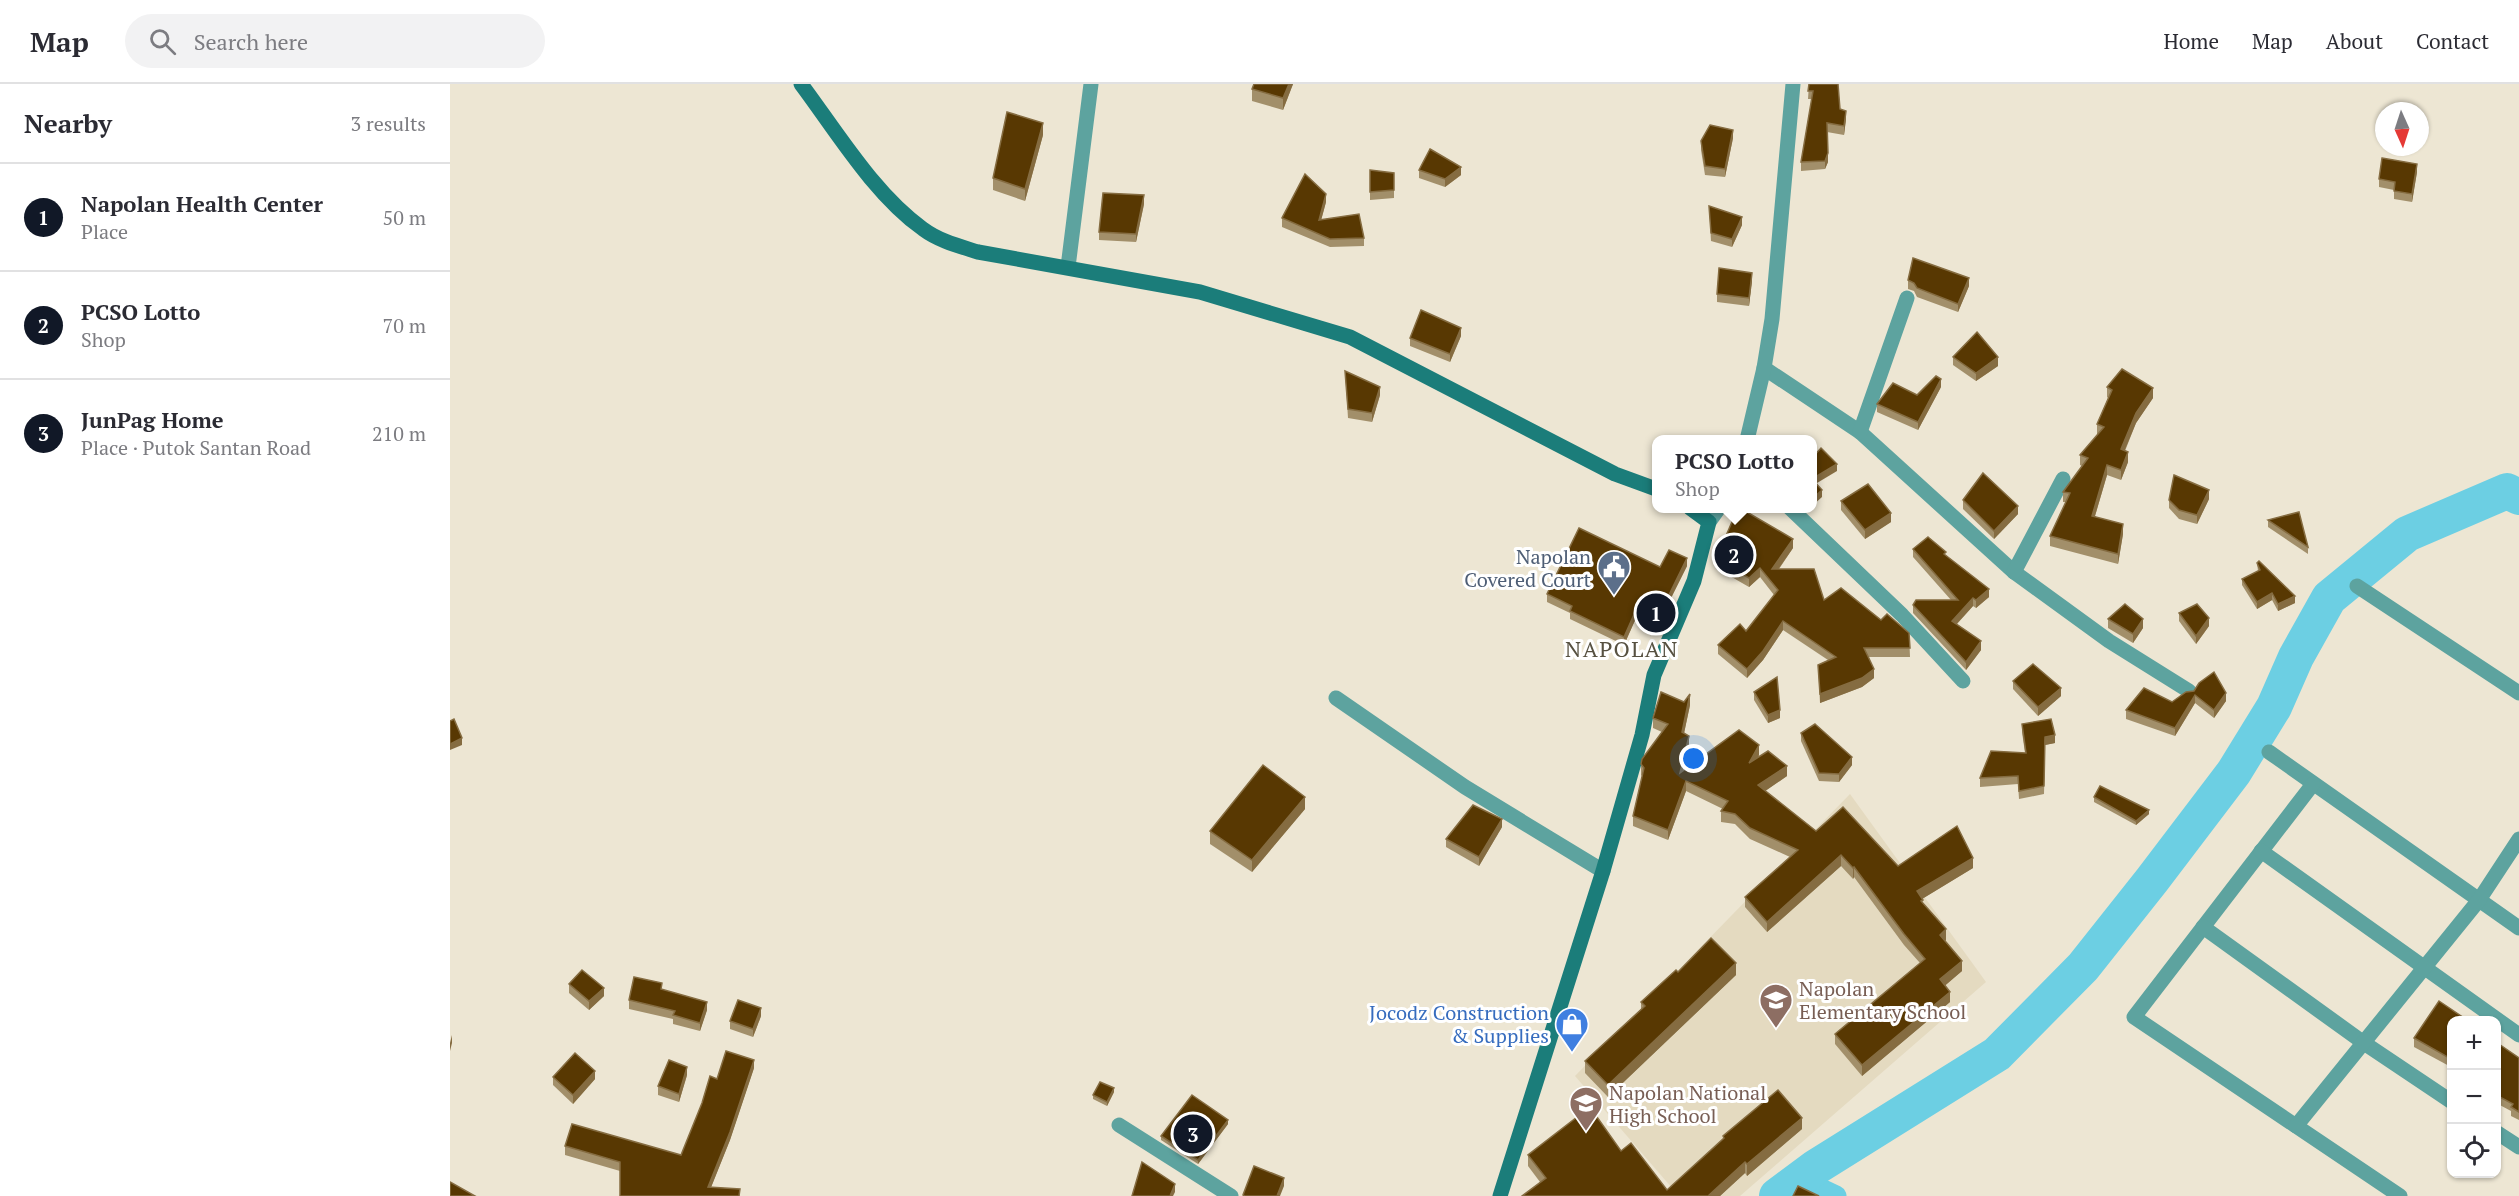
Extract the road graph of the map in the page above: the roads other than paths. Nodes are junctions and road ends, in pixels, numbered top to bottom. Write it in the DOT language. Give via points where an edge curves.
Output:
graph roads {
  1 [pos="801,84"];
  2 [pos="1091,84"];
  3 [pos="1793,84"];
  4 [pos="1068,267"];
  5 [pos="1907,298"];
  6 [pos="1764,368"];
  7 [pos="1860,432"];
  8 [pos="1748,435"];
  9 [pos="2063,479"];
  10 [pos="1652,488"];
  11 [pos="1697,513"];
  12 [pos="1715,513"];
  13 [pos="1795,513"];
  14 [pos="1709,522"];
  15 [pos="2014,572"];
  16 [pos="2357,586"];
  17 [pos="1964,681"];
  18 [pos="2189,691"];
  19 [pos="2519,693"];
  20 [pos="1336,698"];
  21 [pos="2269,752"];
  22 [pos="2313,784"];
  23 [pos="2519,839"];
  24 [pos="2261,851"];
  25 [pos="1603,871"];
  26 [pos="2479,900"];
  27 [pos="2204,927"];
  28 [pos="2519,928"];
  29 [pos="2424,967"];
  30 [pos="2519,1035"];
  31 [pos="2364,1043"];
  32 [pos="2447,1099"];
  33 [pos="1119,1125"];
  34 [pos="2296,1126"];
  35 [pos="2501,1135"];
  36 [pos="2519,1147"];
  37 [pos="1231,1196"];
  38 [pos="1500,1196"];
  39 [pos="2400,1196"];
  1 -- 4 [label="street" via="897,207 924,230 950,244 978,252"];
  2 -- 4 [label="street"];
  3 -- 6 [label="street"];
  4 -- 10 [label="street" via="1200,292 1350,337 1615,474"];
  5 -- 7 [label="street"];
  6 -- 7 [label="street"];
  6 -- 8 [label="street"];
  7 -- 15 [label="street"];
  9 -- 15 [label="street"];
  11 -- 14 [label="street"];
  12 -- 14 [label="street"];
  13 -- 17 [label="street" via="1902,615"];
  14 -- 25 [label="street" via="1694,581 1654,675 1642,735"];
  15 -- 18 [label="street" via="2109,641"];
  16 -- 19 [label="street"];
  20 -- 25 [label="street" via="1465,787"];
  21 -- 22 [label="street"];
  22 -- 24 [label="street"];
  22 -- 26 [label="street"];
  23 -- 26 [label="street"];
  24 -- 27 [label="street"];
  24 -- 29 [label="street"];
  25 -- 38 [label="street"];
  26 -- 28 [label="street"];
  26 -- 29 [label="street"];
  27 -- 31 [label="street"];
  27 -- 34 [label="street" via="2134,1017"];
  29 -- 30 [label="street"];
  29 -- 31 [label="street"];
  31 -- 32 [label="street"];
  31 -- 34 [label="street"];
  33 -- 37 [label="street"];
  34 -- 39 [label="street"];
  35 -- 36 [label="street"];
}
